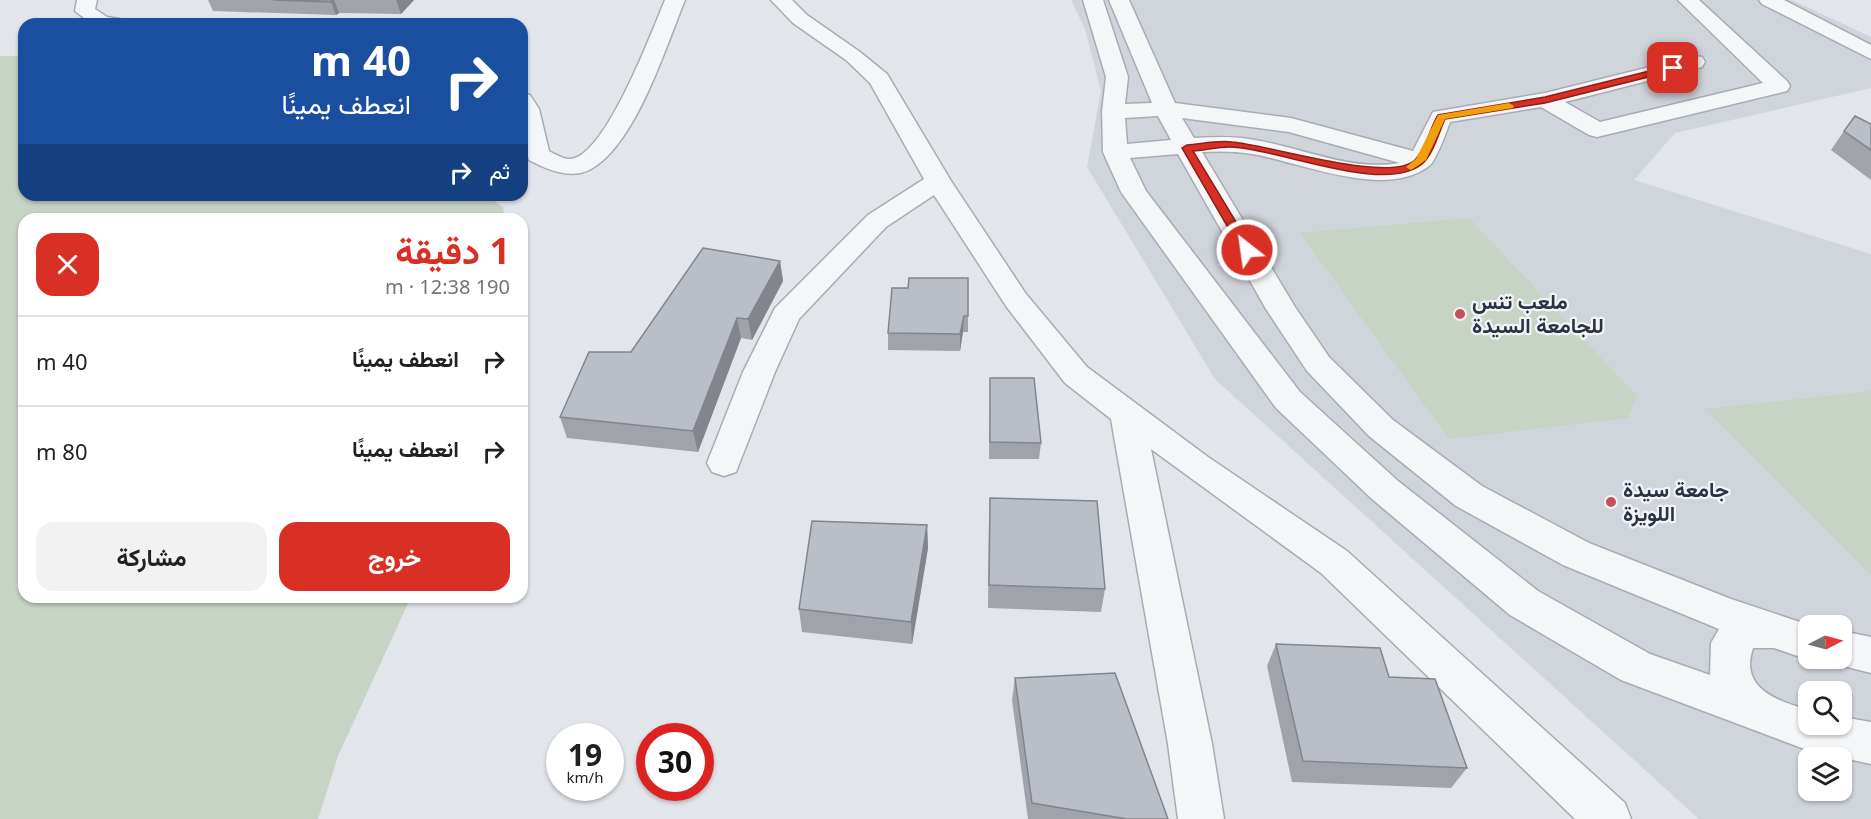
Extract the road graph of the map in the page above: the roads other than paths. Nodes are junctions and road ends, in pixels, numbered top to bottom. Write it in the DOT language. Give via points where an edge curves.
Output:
graph roads {
  1 [pos="87,0"];
  2 [pos="675,0"];
  3 [pos="781,0"];
  4 [pos="1093,0"];
  5 [pos="1119,0"];
  6 [pos="1688,0"];
  7 [pos="1769,0"];
  8 [pos="96,18"];
  9 [pos="1871,53"];
  10 [pos="1694,62"];
  11 [pos="1545,100"];
  12 [pos="528,109"];
  13 [pos="1166,109"];
  14 [pos="1113,112"];
  15 [pos="1187,148"];
  16 [pos="1116,152"];
  17 [pos="1420,160"];
  18 [pos="938,181"];
  19 [pos="1127,415"];
  20 [pos="724,464"];
  21 [pos="1792,636"];
  22 [pos="1852,651"];
  23 [pos="1871,655"];
  24 [pos="1751,711"];
  25 [pos="1871,743"];
  26 [pos="1201,819"];
  27 [pos="1608,819"];
  1 -- 8 [label="street" via="85,10"];
  2 -- 12 [label="street" via="627,111 604,147 582,165 556,165 538,155"];
  3 -- 18 [label="street" via="879,79"];
  4 -- 14 [label="street" via="1117,77"];
  5 -- 13 [label="street"];
  6 -- 11 [label="street" via="1779,86 1597,130"];
  7 -- 9 [label="street"];
  10 -- 11 [label="street"];
  11 -- 17 [label="street" via="1441,117"];
  13 -- 14 [label="street"];
  13 -- 15 [label="street"];
  13 -- 17 [label="street" via="1291,125"];
  14 -- 16 [label="street"];
  15 -- 16 [label="street"];
  15 -- 17 [label="street" via="1231,144 1350,169 1395,172"];
  15 -- 21 [label="street" via="1281,309 1318,364 1381,428 1469,496 1576,554 1722,613"];
  16 -- 24 [label="street" via="1134,192 1288,400 1385,490 1524,603 1636,667"];
  18 -- 19 [label="street" via="1016,300 1076,375"];
  18 -- 20 [label="street" via="877,221 786,315 759,372"];
  19 -- 26 [label="street"];
  19 -- 27 [label="street" via="1334,562"];
  21 -- 24 [label="street" via="1744,630 1731,643 1731,682"];
  22 -- 23 [label="street"];
  24 -- 25 [label="street" via="1807,730"];
}
